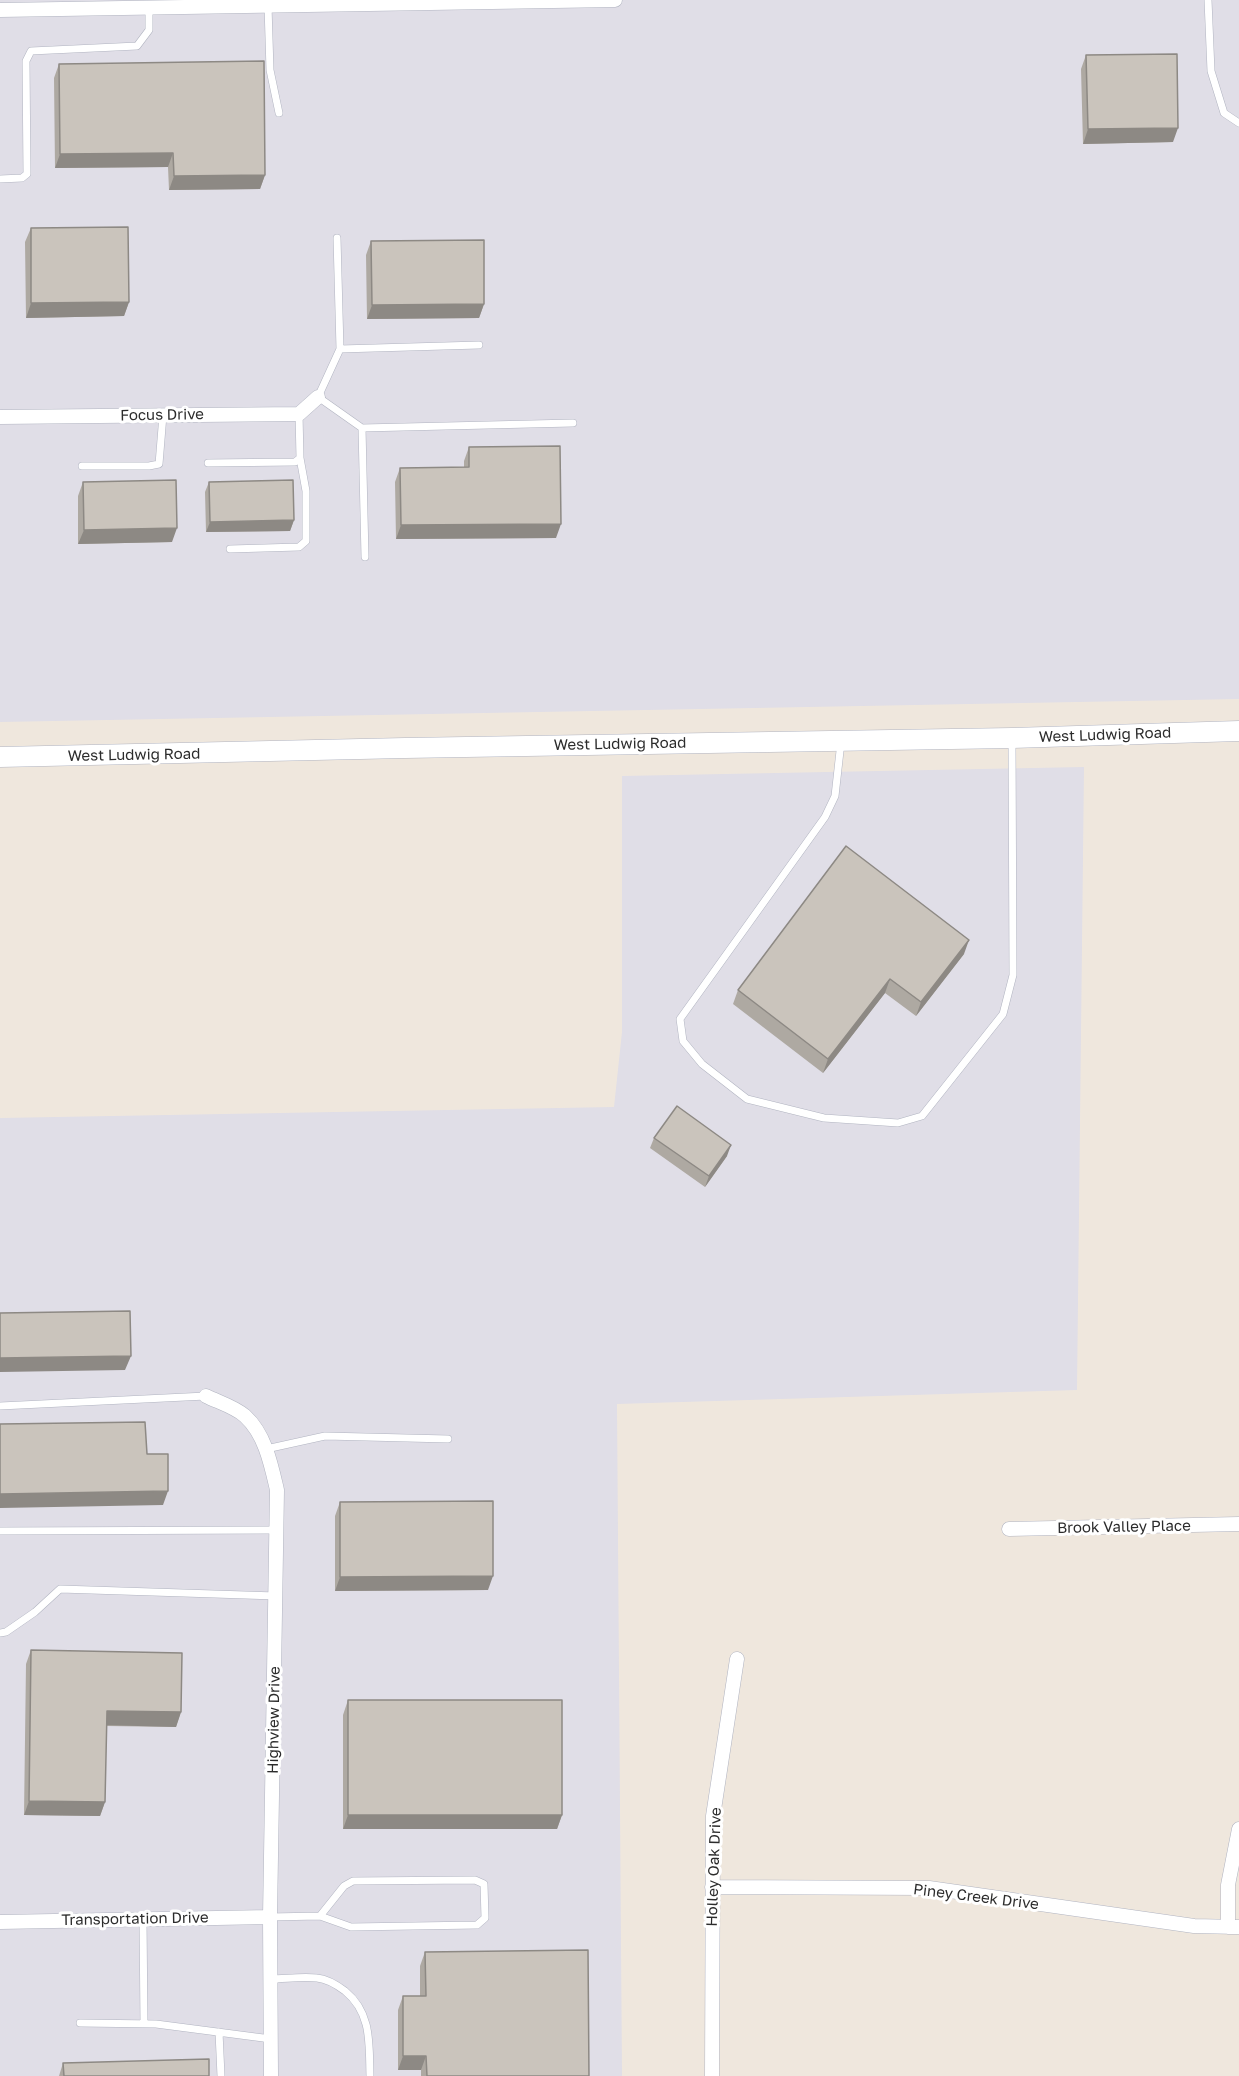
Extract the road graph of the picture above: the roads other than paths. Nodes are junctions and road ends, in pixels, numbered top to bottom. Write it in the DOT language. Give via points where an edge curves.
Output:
graph roads {
  1 [pos="615,0"];
  2 [pos="1208,0"];
  3 [pos="363,2"];
  4 [pos="104,4"];
  5 [pos="268,6"];
  6 [pos="149,8"];
  7 [pos="0,10"];
  8 [pos="279,113"];
  9 [pos="1239,123"];
  10 [pos="0,179"];
  11 [pos="337,238"];
  12 [pos="479,345"];
  13 [pos="340,349"];
  14 [pos="318,397"];
  15 [pos="299,414"];
  16 [pos="162,415"];
  17 [pos="0,417"];
  18 [pos="573,423"];
  19 [pos="362,428"];
  20 [pos="300,458"];
  21 [pos="208,463"];
  22 [pos="82,466"];
  23 [pos="230,549"];
  24 [pos="365,557"];
  25 [pos="1239,731"];
  26 [pos="1012,738"];
  27 [pos="841,741"];
  28 [pos="0,757"];
  29 [pos="206,1396"];
  30 [pos="0,1406"];
  31 [pos="448,1439"];
  32 [pos="266,1449"];
  33 [pos="1239,1524"];
  34 [pos="1009,1529"];
  35 [pos="277,1530"];
  36 [pos="0,1531"];
  37 [pos="276,1596"];
  38 [pos="0,1633"];
  39 [pos="738,1659"];
  40 [pos="1239,1829"];
  41 [pos="712,1887"];
  42 [pos="320,1916"];
  43 [pos="270,1917"];
  44 [pos="143,1919"];
  45 [pos="0,1922"];
  46 [pos="1234,1927"];
  47 [pos="270,1979"];
  48 [pos="81,2023"];
  49 [pos="144,2024"];
  50 [pos="219,2032"];
  51 [pos="271,2039"];
  52 [pos="221,2076"];
  53 [pos="271,2076"];
  54 [pos="370,2076"];
  55 [pos="712,2076"];
  1 -- 3 [label="street"];
  2 -- 9 [label="lane" via="1211,72 1224,113"];
  3 -- 5 [label="street"];
  4 -- 6 [label="street"];
  4 -- 7 [label="street"];
  5 -- 6 [label="street"];
  5 -- 8 [label="lane" via="270,70"];
  6 -- 10 [label="lane" via="149,30 137,46 31,51 26,61 27,174 22,178"];
  11 -- 13 [label="lane"];
  12 -- 13 [label="lane"];
  13 -- 14 [label="lane"];
  14 -- 15 [label="street"];
  14 -- 19 [label="lane"];
  15 -- 16 [label="street, Focus Drive"];
  15 -- 20 [label="lane"];
  16 -- 17 [label="street, Focus Drive"];
  16 -- 22 [label="lane" via="159,464"];
  18 -- 19 [label="lane"];
  19 -- 24 [label="lane"];
  20 -- 21 [label="lane" via="295,462"];
  20 -- 23 [label="lane" via="306,491 306,541 299,547"];
  25 -- 26 [label="main road, West Ludwig Road"];
  26 -- 27 [label="main road, West Ludwig Road"];
  26 -- 27 [label="lane" via="1013,975 1003,1014 922,1116 898,1123 825,1118 747,1099 702,1064 683,1041 680,1019 825,817 836,796"];
  27 -- 28 [label="main road, West Ludwig Road"];
  29 -- 30 [label="lane"];
  29 -- 32 [label="street, Highview Drive" via="244,1415"];
  31 -- 32 [label="lane" via="325,1436"];
  32 -- 35 [label="street, Highview Drive" via="277,1490"];
  33 -- 34 [label="street, Brook Valley Place"];
  35 -- 36 [label="lane"];
  35 -- 37 [label="street, Highview Drive"];
  37 -- 38 [label="lane" via="60,1589 34,1612"];
  37 -- 43 [label="street, Highview Drive"];
  39 -- 41 [label="street, Holley Oak Drive" via="713,1816"];
  40 -- 46 [label="street" via="1228,1885"];
  41 -- 46 [label="street, Piney Creek Drive" via="929,1888 1194,1926"];
  41 -- 55 [label="street, Holley Oak Drive"];
  42 -- 42 [label="lane" via="344,1886 353,1881 475,1880 484,1884 485,1918 477,1925 351,1927"];
  42 -- 43 [label="lane"];
  43 -- 44 [label="street, Transportation Drive"];
  43 -- 47 [label="street, Highview Drive"];
  44 -- 45 [label="street, Transportation Drive"];
  44 -- 49 [label="lane"];
  47 -- 51 [label="street, Highview Drive"];
  47 -- 54 [label="lane" via="318,1978 336,1984 351,1996 362,2008 368,2025"];
  48 -- 49 [label="lane"];
  49 -- 50 [label="lane"];
  50 -- 51 [label="lane"];
  50 -- 52 [label="lane"];
  51 -- 53 [label="street, Highview Drive"];
}
